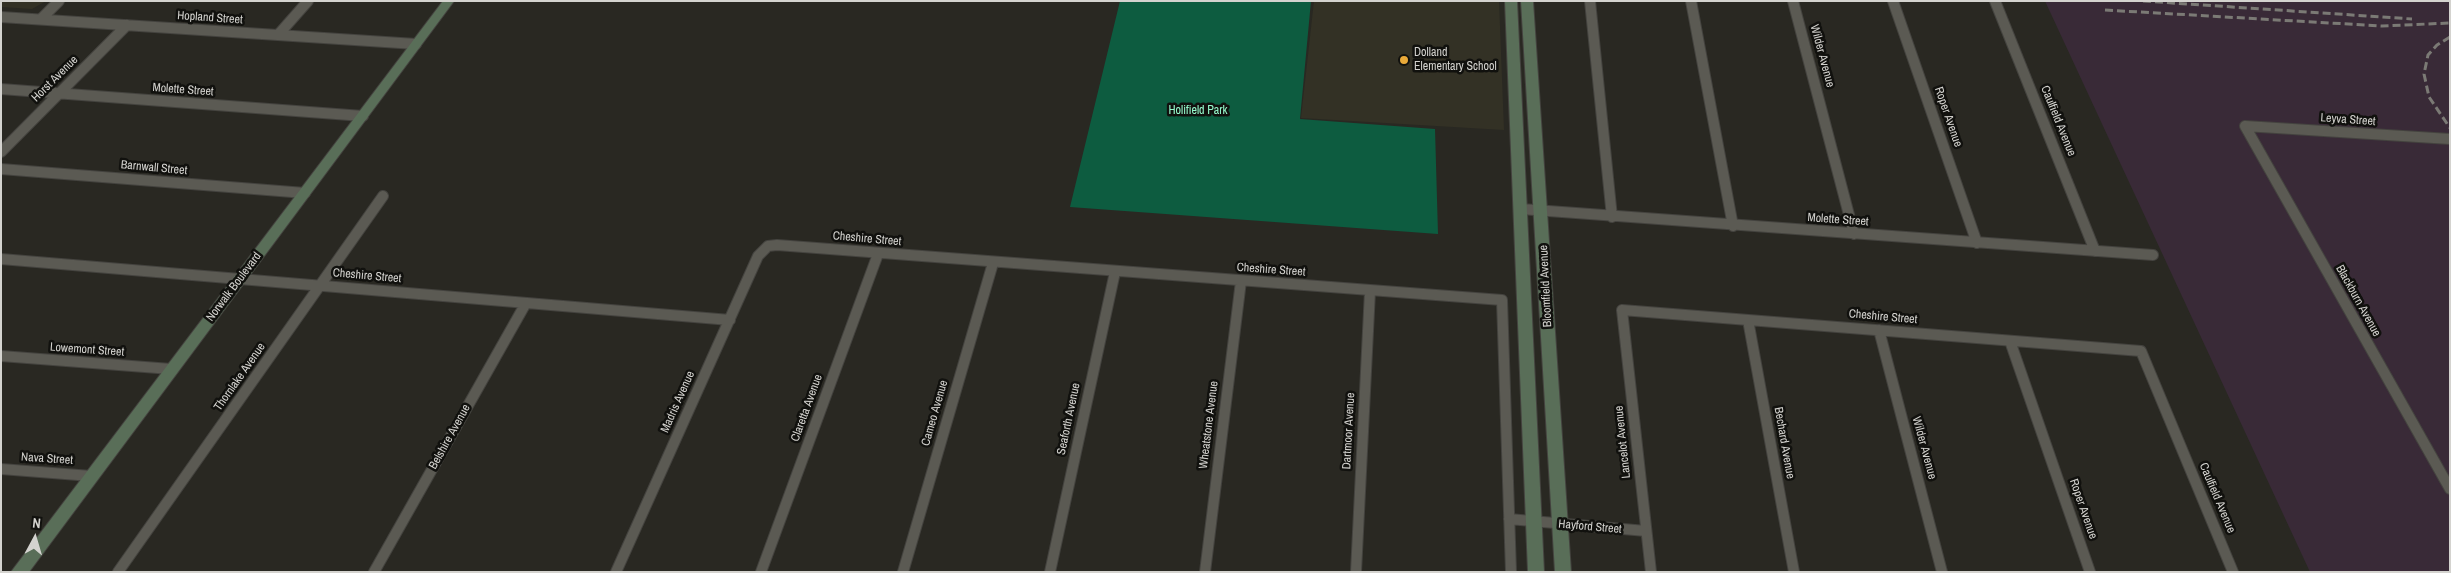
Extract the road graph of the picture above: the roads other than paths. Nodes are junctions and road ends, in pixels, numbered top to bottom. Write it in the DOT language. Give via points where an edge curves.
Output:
graph roads {
  1 [pos="59,1"];
  2 [pos="308,1"];
  3 [pos="449,1"];
  4 [pos="1511,1"];
  5 [pos="1528,1"];
  6 [pos="1590,1"];
  7 [pos="1691,1"];
  8 [pos="1793,1"];
  9 [pos="1893,1"];
  10 [pos="1995,1"];
  11 [pos="1,16"];
  12 [pos="41,19"];
  13 [pos="127,25"];
  14 [pos="278,35"];
  15 [pos="416,44"];
  16 [pos="1,89"];
  17 [pos="59,93"];
  18 [pos="362,116"];
  19 [pos="2245,126"];
  20 [pos="2450,139"];
  21 [pos="1,152"];
  22 [pos="1,168"];
  23 [pos="304,192"];
  24 [pos="383,196"];
  25 [pos="1521,209"];
  26 [pos="1542,211"];
  27 [pos="1612,217"];
  28 [pos="1733,226"];
  29 [pos="1854,234"];
  30 [pos="1977,243"];
  31 [pos="768,246"];
  32 [pos="2095,251"];
  33 [pos="878,254"];
  34 [pos="2153,255"];
  35 [pos="1,259"];
  36 [pos="993,263"];
  37 [pos="1115,272"];
  38 [pos="239,279"];
  39 [pos="1241,281"];
  40 [pos="319,286"];
  41 [pos="1370,291"];
  42 [pos="526,303"];
  43 [pos="1622,310"];
  44 [pos="730,320"];
  45 [pos="1748,320"];
  46 [pos="1878,330"];
  47 [pos="2010,341"];
  48 [pos="2141,351"];
  49 [pos="1,356"];
  50 [pos="172,369"];
  51 [pos="1,469"];
  52 [pos="91,476"];
  53 [pos="2450,489"];
  54 [pos="1509,520"];
  55 [pos="1534,522"];
  56 [pos="1560,524"];
  57 [pos="1646,531"];
  58 [pos="19,572"];
  59 [pos="118,572"];
  60 [pos="374,572"];
  61 [pos="616,572"];
  62 [pos="761,572"];
  63 [pos="903,572"];
  64 [pos="1050,572"];
  65 [pos="1205,572"];
  66 [pos="1356,572"];
  67 [pos="1511,572"];
  68 [pos="1536,572"];
  69 [pos="1562,572"];
  70 [pos="1651,572"];
  71 [pos="1794,572"];
  72 [pos="1942,572"];
  73 [pos="2090,572"];
  74 [pos="2233,572"];
  1 -- 12 [label="street"];
  2 -- 14 [label="street"];
  3 -- 15 [label="main road, Norwalk Boulevard"];
  4 -- 25 [label="main road, Bloomfield Avenue"];
  5 -- 26 [label="main road, Bloomfield Avenue"];
  6 -- 27 [label="street"];
  7 -- 28 [label="street"];
  8 -- 29 [label="street, Wilder Avenue"];
  9 -- 30 [label="street, Roper Avenue"];
  10 -- 32 [label="street, Caulfield Avenue"];
  11 -- 12 [label="street, Hopland Street"];
  12 -- 13 [label="street, Hopland Street"];
  13 -- 14 [label="street, Hopland Street"];
  13 -- 17 [label="street, Horst Avenue"];
  14 -- 15 [label="street, Hopland Street"];
  15 -- 18 [label="main road, Norwalk Boulevard"];
  16 -- 17 [label="street, Molette Street"];
  17 -- 18 [label="street, Molette Street"];
  17 -- 21 [label="street, Horst Avenue"];
  18 -- 23 [label="main road, Norwalk Boulevard"];
  19 -- 20 [label="street, Leyva Street"];
  19 -- 53 [label="street, Blackburn Avenue"];
  22 -- 23 [label="street, Barnwall Street"];
  23 -- 38 [label="main road, Norwalk Boulevard"];
  24 -- 40 [label="street, Thornlake Avenue"];
  25 -- 26 [label="street, Molette Street"];
  25 -- 55 [label="main road, Bloomfield Avenue"];
  26 -- 27 [label="street, Molette Street"];
  26 -- 56 [label="main road, Bloomfield Avenue"];
  27 -- 28 [label="street, Molette Street"];
  28 -- 29 [label="street, Molette Street"];
  29 -- 30 [label="street, Molette Street"];
  30 -- 32 [label="street, Molette Street"];
  31 -- 33 [label="street, Cheshire Street"];
  31 -- 44 [label="street, Madris Avenue" via="758,256"];
  32 -- 34 [label="street, Molette Street"];
  33 -- 36 [label="street, Cheshire Street"];
  33 -- 62 [label="street, Claretta Avenue"];
  35 -- 38 [label="street, Cheshire Street"];
  36 -- 37 [label="street, Cheshire Street"];
  36 -- 63 [label="street, Cameo Avenue"];
  37 -- 39 [label="street, Cheshire Street"];
  37 -- 64 [label="street, Seaforth Avenue"];
  38 -- 40 [label="street, Cheshire Street"];
  38 -- 50 [label="main road, Norwalk Boulevard"];
  39 -- 41 [label="street, Cheshire Street"];
  39 -- 65 [label="street, Wheatstone Avenue"];
  40 -- 42 [label="street, Cheshire Street"];
  40 -- 59 [label="street, Thornlake Avenue"];
  41 -- 54 [label="street, Cheshire Street" via="1502,300"];
  41 -- 66 [label="street, Dartmoor Avenue"];
  42 -- 44 [label="street, Cheshire Street"];
  42 -- 60 [label="street, Belshire Avenue"];
  43 -- 45 [label="street, Cheshire Street"];
  43 -- 57 [label="street, Lancelot Avenue"];
  44 -- 61 [label="street, Madris Avenue"];
  45 -- 46 [label="street, Cheshire Street"];
  45 -- 71 [label="street, Bechard Avenue"];
  46 -- 47 [label="street, Cheshire Street"];
  46 -- 72 [label="street, Wilder Avenue"];
  47 -- 48 [label="street, Cheshire Street"];
  47 -- 73 [label="street, Roper Avenue"];
  48 -- 74 [label="street, Caulfield Avenue"];
  49 -- 50 [label="street, Lowemont Street"];
  50 -- 52 [label="main road, Norwalk Boulevard"];
  51 -- 52 [label="street, Nava Street"];
  52 -- 58 [label="main road, Norwalk Boulevard"];
  54 -- 55 [label="street, Hayford Street"];
  54 -- 67 [label="street, Cheshire Street"];
  55 -- 56 [label="street, Hayford Street"];
  55 -- 68 [label="main road, Bloomfield Avenue"];
  56 -- 57 [label="street, Hayford Street"];
  56 -- 69 [label="main road, Bloomfield Avenue"];
  57 -- 70 [label="street, Lancelot Avenue"];
}
